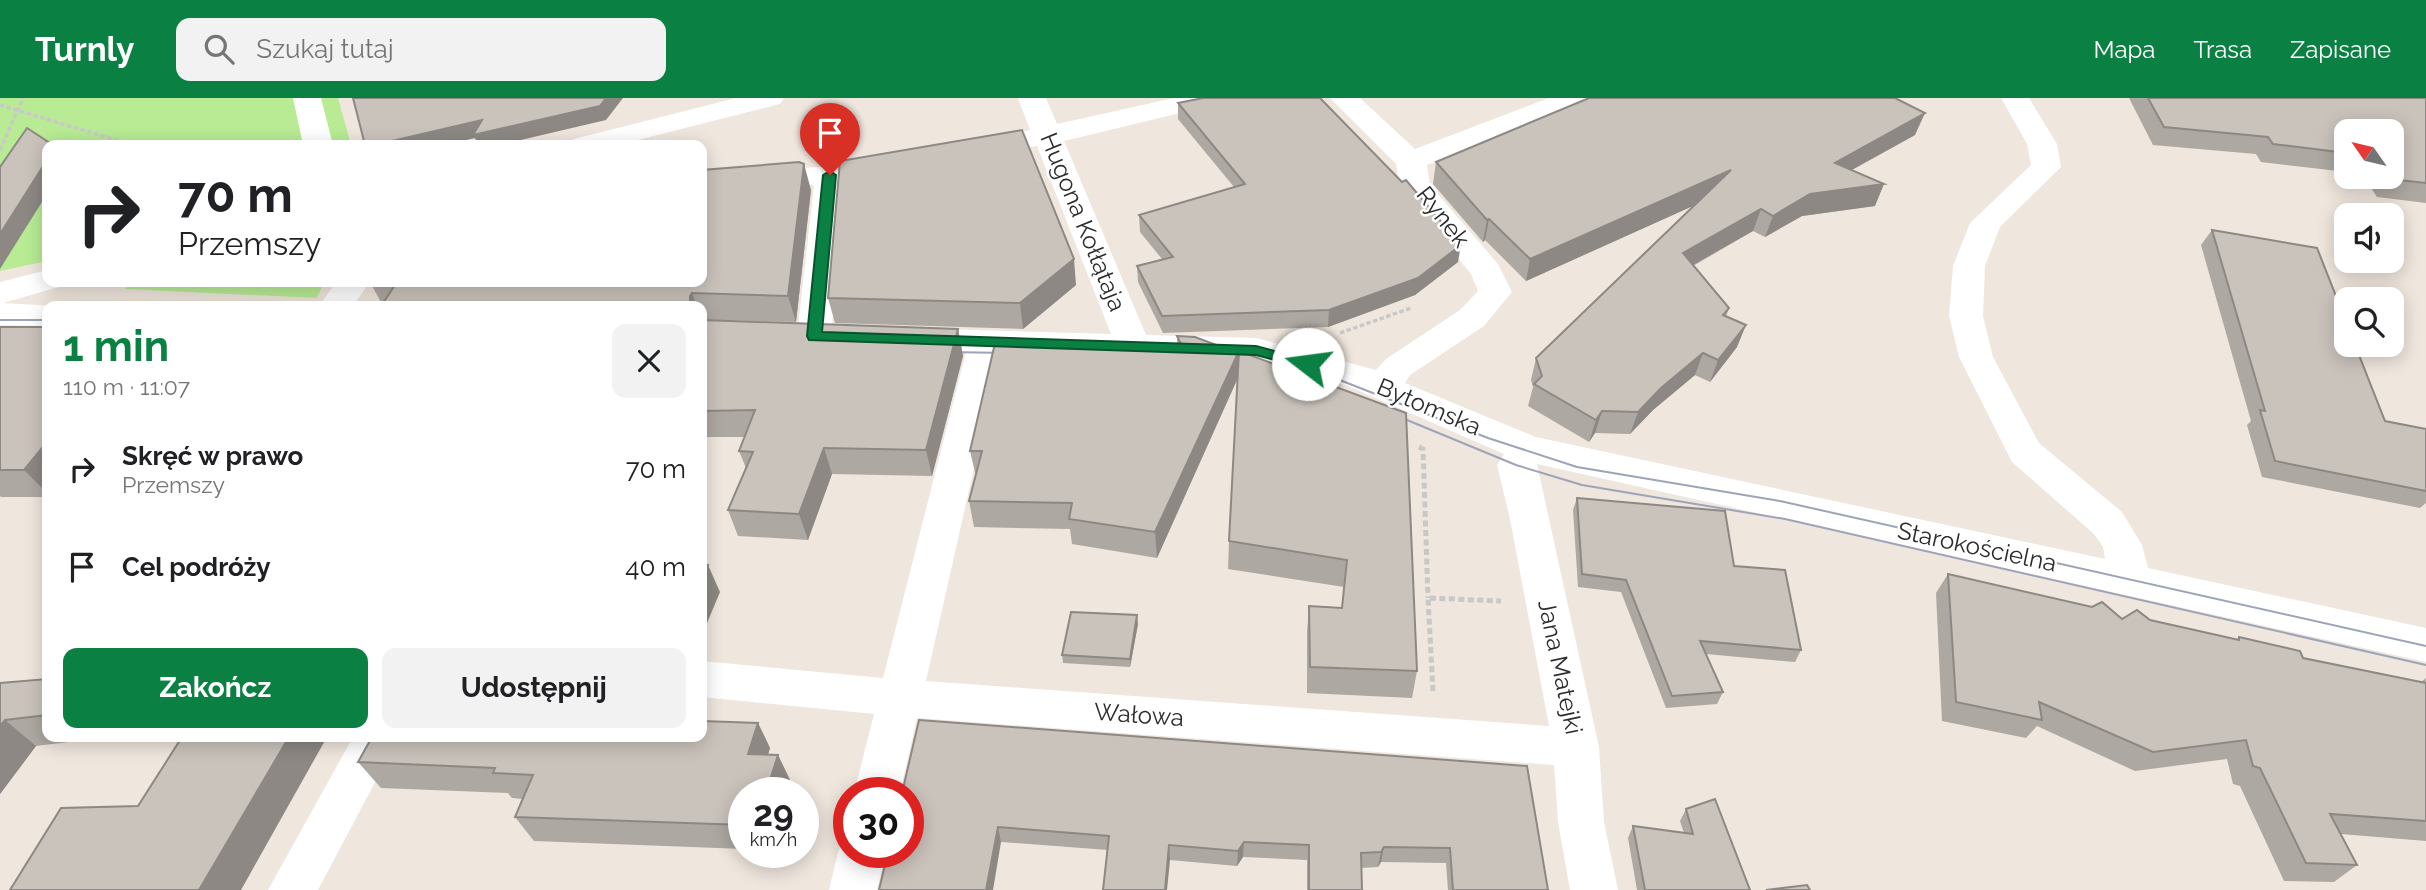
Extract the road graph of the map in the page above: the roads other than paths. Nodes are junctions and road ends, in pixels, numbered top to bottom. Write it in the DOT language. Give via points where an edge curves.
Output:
graph roads {
  1 [pos="307,98"];
  2 [pos="642,98"];
  3 [pos="770,98"];
  4 [pos="1032,98"];
  5 [pos="1208,98"];
  6 [pos="1344,98"];
  7 [pos="1575,98"];
  8 [pos="2015,98"];
  9 [pos="656,125"];
  10 [pos="1049,135"];
  11 [pos="317,140"];
  12 [pos="602,140"];
  13 [pos="1411,161"];
  14 [pos="830,175"];
  15 [pos="707,181"];
  16 [pos="42,281"];
  17 [pos="0,293"];
  18 [pos="0,314"];
  19 [pos="42,315"];
  20 [pos="777,335"];
  21 [pos="881,338"];
  22 [pos="988,341"];
  23 [pos="1133,346"];
  24 [pos="1383,387"];
  25 [pos="1528,449"];
  26 [pos="2130,579"];
  27 [pos="2426,645"];
  28 [pos="707,679"];
  29 [pos="901,698"];
  30 [pos="374,742"];
  31 [pos="1576,747"];
  32 [pos="881,777"];
  33 [pos="858,868"];
  34 [pos="292,890"];
  35 [pos="853,890"];
  36 [pos="1594,890"];
  1 -- 11 [label="street"];
  2 -- 9 [label="street"];
  3 -- 9 [label="street"];
  4 -- 10 [label="street, Hugona Kołłątaja"];
  5 -- 10 [label="street"];
  6 -- 13 [label="street"];
  7 -- 13 [label="street, Rynek"];
  8 -- 26 [label="street" via="2042,144 2046,167 1986,223 1969,266 1966,316 1976,357 2025,452 2108,523 2122,545"];
  9 -- 12 [label="street"];
  10 -- 14 [label="street"];
  10 -- 23 [label="street, Hugona Kołłątaja"];
  13 -- 24 [label="street, Rynek" via="1415,187 1486,271 1495,292 1472,318 1398,367"];
  14 -- 15 [label="street"];
  14 -- 20 [label="street" via="827,337"];
  16 -- 17 [label="street"];
  18 -- 19 [label="street"];
  21 -- 22 [label="street, Bytomska"];
  22 -- 23 [label="street, Bytomska"];
  22 -- 29 [label="street"];
  23 -- 24 [label="street, Bytomska" via="1256,351"];
  24 -- 25 [label="street, Bytomska"];
  25 -- 26 [label="street, Starokościelna"];
  25 -- 31 [label="street, Jana Matejki" via="1516,465"];
  26 -- 27 [label="street, Starokościelna"];
  28 -- 29 [label="street, Wałowa"];
  29 -- 31 [label="street, Wałowa"];
  29 -- 32 [label="street"];
  30 -- 34 [label="street"];
  31 -- 36 [label="street, Jana Matejki" via="1581,822"];
  33 -- 35 [label="street"];
}
